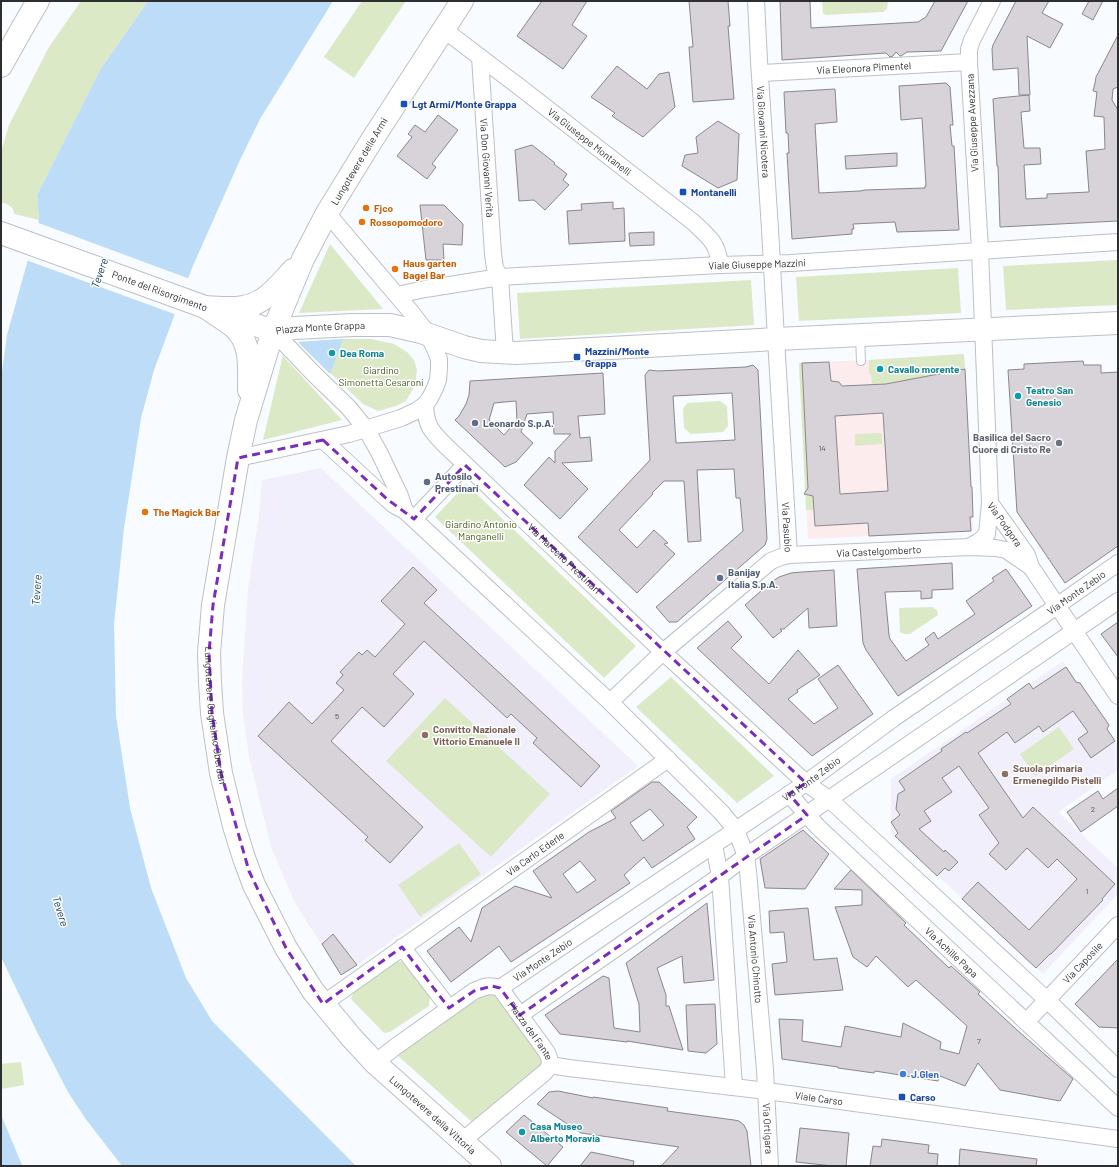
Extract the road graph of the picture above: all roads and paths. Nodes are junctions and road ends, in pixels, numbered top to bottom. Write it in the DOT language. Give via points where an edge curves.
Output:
graph roads {
  1 [pos="38,1"];
  2 [pos="462,1"];
  3 [pos="756,1"];
  4 [pos="992,1"];
  5 [pos="443,29"];
  6 [pos="480,57"];
  7 [pos="969,62"];
  8 [pos="1,66"];
  9 [pos="760,73"];
  10 [pos="328,213"];
  11 [pos="3,233"];
  12 [pos="1118,242"];
  13 [pos="980,250"];
  14 [pos="303,259"];
  15 [pos="772,264"];
  16 [pos="720,266"];
  17 [pos="500,277"];
  18 [pos="397,295"];
  19 [pos="205,308"];
  20 [pos="1118,323"];
  21 [pos="983,330"];
  22 [pos="273,331"];
  23 [pos="428,334"];
  24 [pos="860,336"];
  25 [pos="776,339"];
  26 [pos="505,353"];
  27 [pos="861,361"];
  28 [pos="425,405"];
  29 [pos="250,409"];
  30 [pos="366,429"];
  31 [pos="323,440"];
  32 [pos="238,458"];
  33 [pos="465,465"];
  34 [pos="990,503"];
  35 [pos="410,515"];
  36 [pos="969,547"];
  37 [pos="789,555"];
  38 [pos="1118,563"];
  39 [pos="1031,567"];
  40 [pos="1118,601"];
  41 [pos="1057,606"];
  42 [pos="1074,631"];
  43 [pos="664,652"];
  44 [pos="1118,696"];
  45 [pos="610,702"];
  46 [pos="668,759"];
  47 [pos="806,783"];
  48 [pos="789,794"];
  49 [pos="830,800"];
  50 [pos="807,815"];
  51 [pos="736,830"];
  52 [pos="714,845"];
  53 [pos="746,856"];
  54 [pos="720,876"];
  55 [pos="1118,925"];
  56 [pos="402,948"];
  57 [pos="500,988"];
  58 [pos="1047,1000"];
  59 [pos="323,1004"];
  60 [pos="449,1008"];
  61 [pos="520,1015"];
  62 [pos="1026,1022"];
  63 [pos="376,1063"];
  64 [pos="550,1065"];
  65 [pos="1118,1069"];
  66 [pos="734,1087"];
  67 [pos="767,1091"];
  68 [pos="1118,1108"];
  69 [pos="1118,1139"];
  70 [pos="462,1141"];
  71 [pos="490,1166"];
  72 [pos="770,1166"];
  1 -- 8 [label="main road"];
  2 -- 5 [label="main road, Lungotevere delle Armi"];
  3 -- 9 [label="street, Via Giovanni Nicotera"];
  4 -- 7 [label="street, Via Giuseppe Avezzana" via="972,40"];
  5 -- 6 [label="street, Via Giuseppe Montanelli"];
  5 -- 10 [label="main road, Lungotevere delle Armi"];
  6 -- 16 [label="street, Via Giuseppe Montanelli" via="693,222 713,241"];
  6 -- 17 [label="street, Via Don Giovanni Verità" via="493,254 495,268"];
  7 -- 9 [label="street, Via Eleonora Pimentel"];
  7 -- 13 [label="street, Via Giuseppe Avezzana"];
  9 -- 15 [label="street, Via Giovanni Nicotera"];
  10 -- 14 [label="main road, Lungotevere delle Armi"];
  10 -- 18 [label="street"];
  11 -- 19 [label="main road, Ponte del Risorgimento"];
  12 -- 13 [label="street, Viale Giuseppe Mazzini"];
  13 -- 15 [label="street, Viale Giuseppe Mazzini"];
  13 -- 21 [label="street, Via Giuseppe Avezzana"];
  14 -- 19 [label="main road" via="273,291 258,302 238,308"];
  14 -- 22 [label="main road, Lungotevere delle Armi"];
  15 -- 16 [label="street, Viale Giuseppe Mazzini"];
  15 -- 25 [label="street, Via Giovanni Nicotera"];
  16 -- 17 [label="street, Viale Giuseppe Mazzini"];
  17 -- 18 [label="street, Viale Giuseppe Mazzini"];
  17 -- 26 [label="street, Via Don Giovanni Verità"];
  18 -- 23 [label="street"];
  19 -- 22 [label="main road, Ponte del Risorgimento"];
  19 -- 29 [label="main road" via="234,327 244,340 248,359"];
  20 -- 21 [label="main road"];
  21 -- 24 [label="main road"];
  21 -- 34 [label="street, Via Podgora"];
  22 -- 23 [label="main road, Piazza Monte Grappa" via="378,325 402,327"];
  22 -- 29 [label="main road, Lungotevere Guglielmo Oberdan"];
  22 -- 30 [label="street, Piazza Monte Grappa" via="349,408"];
  23 -- 26 [label="main road" via="472,349"];
  23 -- 28 [label="street" via="437,355 439,368 435,388"];
  24 -- 25 [label="main road"];
  24 -- 27 [label="lane"];
  25 -- 26 [label="main road"];
  25 -- 37 [label="street, Via Pasubio"];
  28 -- 30 [label="street" via="413,413"];
  28 -- 33 [label="street, Via Marcello Prestinari" via="430,428"];
  29 -- 32 [label="main road, Lungotevere Guglielmo Oberdan"];
  30 -- 31 [label="street"];
  30 -- 35 [label="street, Piazza Monte Grappa"];
  31 -- 32 [label="street"];
  31 -- 35 [label="street" via="387,499"];
  32 -- 59 [label="main road, Lungotevere Guglielmo Oberdan" via="213,605 209,653 212,713 221,773 246,864 261,899 286,948"];
  33 -- 35 [label="street"];
  33 -- 43 [label="street, Via Marcello Prestinari"];
  34 -- 36 [label="street" via="986,534 980,542"];
  34 -- 39 [label="street, Via Podgora" via="1028,555"];
  35 -- 45 [label="street"];
  36 -- 37 [label="street, Via Castelgomberto"];
  36 -- 39 [label="street, Via Castelgomberto" via="1006,550"];
  37 -- 43 [label="street, Via Pasubio" via="771,561"];
  38 -- 41 [label="street, Via Monte Zebio"];
  39 -- 41 [label="street, Via Podgora"];
  40 -- 42 [label="street"];
  41 -- 42 [label="street, Via Podgora"];
  41 -- 47 [label="street, Via Monte Zebio" via="894,718"];
  42 -- 44 [label="street, Via Podgora"];
  42 -- 49 [label="street"];
  43 -- 45 [label="street"];
  43 -- 47 [label="street, Via Marcello Prestinari"];
  45 -- 46 [label="street"];
  46 -- 51 [label="street"];
  46 -- 56 [label="street, Via Carlo Ederle"];
  47 -- 48 [label="street, Via Monte Zebio"];
  47 -- 49 [label="street"];
  48 -- 50 [label="street, Via Achille Papa"];
  48 -- 51 [label="street, Via Monte Zebio"];
  49 -- 50 [label="street"];
  49 -- 58 [label="street"];
  50 -- 53 [label="street"];
  50 -- 62 [label="street, Via Achille Papa"];
  51 -- 52 [label="street, Via Monte Zebio"];
  51 -- 53 [label="street, Via Antonio Chinotto"];
  52 -- 54 [label="street"];
  52 -- 57 [label="street, Via Monte Zebio"];
  53 -- 54 [label="street"];
  53 -- 67 [label="street, Via Antonio Chinotto"];
  54 -- 61 [label="street"];
  54 -- 66 [label="street"];
  55 -- 58 [label="street, Via Caposile"];
  56 -- 59 [label="street"];
  56 -- 60 [label="street"];
  57 -- 60 [label="street" via="486,986"];
  57 -- 61 [label="street, Piazza del Fante"];
  58 -- 62 [label="street, Via Caposile"];
  58 -- 65 [label="street"];
  59 -- 63 [label="main road, Lungotevere Guglielmo Oberdan"];
  60 -- 63 [label="street"];
  61 -- 64 [label="street, Piazza del Fante" via="546,1051"];
  62 -- 68 [label="street, Via Achille Papa"];
  63 -- 70 [label="main road, Lungotevere della Vittoria"];
  64 -- 66 [label="street, Viale Carso"];
  64 -- 70 [label="street, Piazza del Fante" via="544,1073"];
  66 -- 67 [label="street, Viale Carso"];
  67 -- 69 [label="street, Viale Carso"];
  67 -- 72 [label="street, Via Ortigara"];
  70 -- 71 [label="main road, Lungotevere della Vittoria"];
}
